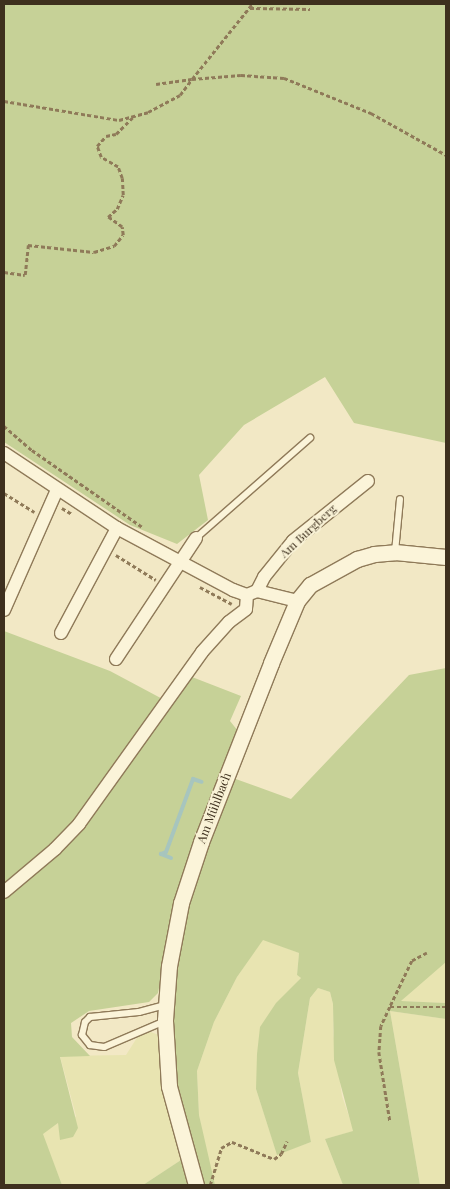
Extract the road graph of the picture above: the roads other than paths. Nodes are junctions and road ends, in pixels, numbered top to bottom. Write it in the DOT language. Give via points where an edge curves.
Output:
graph roads {
  1 [pos="310,438"];
  2 [pos="4,453"];
  3 [pos="368,481"];
  4 [pos="57,490"];
  5 [pos="400,499"];
  6 [pos="117,528"];
  7 [pos="196,538"];
  8 [pos="396,552"];
  9 [pos="446,557"];
  10 [pos="180,562"];
  11 [pos="252,593"];
  12 [pos="297,600"];
  13 [pos="4,610"];
  14 [pos="61,633"];
  15 [pos="116,659"];
  16 [pos="4,892"];
  17 [pos="165,1005"];
  18 [pos="165,1020"];
  19 [pos="196,1185"];
  1 -- 7 [label="lane"];
  2 -- 4 [label="street"];
  3 -- 11 [label="street, Am Burgberg" via="293,541"];
  4 -- 6 [label="street"];
  4 -- 13 [label="street"];
  5 -- 8 [label="lane"];
  6 -- 10 [label="street"];
  6 -- 14 [label="street"];
  7 -- 10 [label="street"];
  8 -- 9 [label="street, Am Mühlbach"];
  8 -- 12 [label="street, Am Mühlbach" via="356,559 310,585"];
  10 -- 11 [label="street"];
  10 -- 15 [label="street"];
  11 -- 12 [label="street"];
  11 -- 16 [label="street, Am Burgberg" via="246,609 224,627 202,652 79,824"];
  12 -- 17 [label="street, Am Mühlbach" via="201,842 181,903"];
  17 -- 18 [label="street, Am Mühlbach"];
  17 -- 18 [label="lane" via="138,1012 90,1017 82,1028 82,1035 90,1045 104,1047"];
  18 -- 19 [label="street, Am Mühlbach" via="169,1086"];
}
